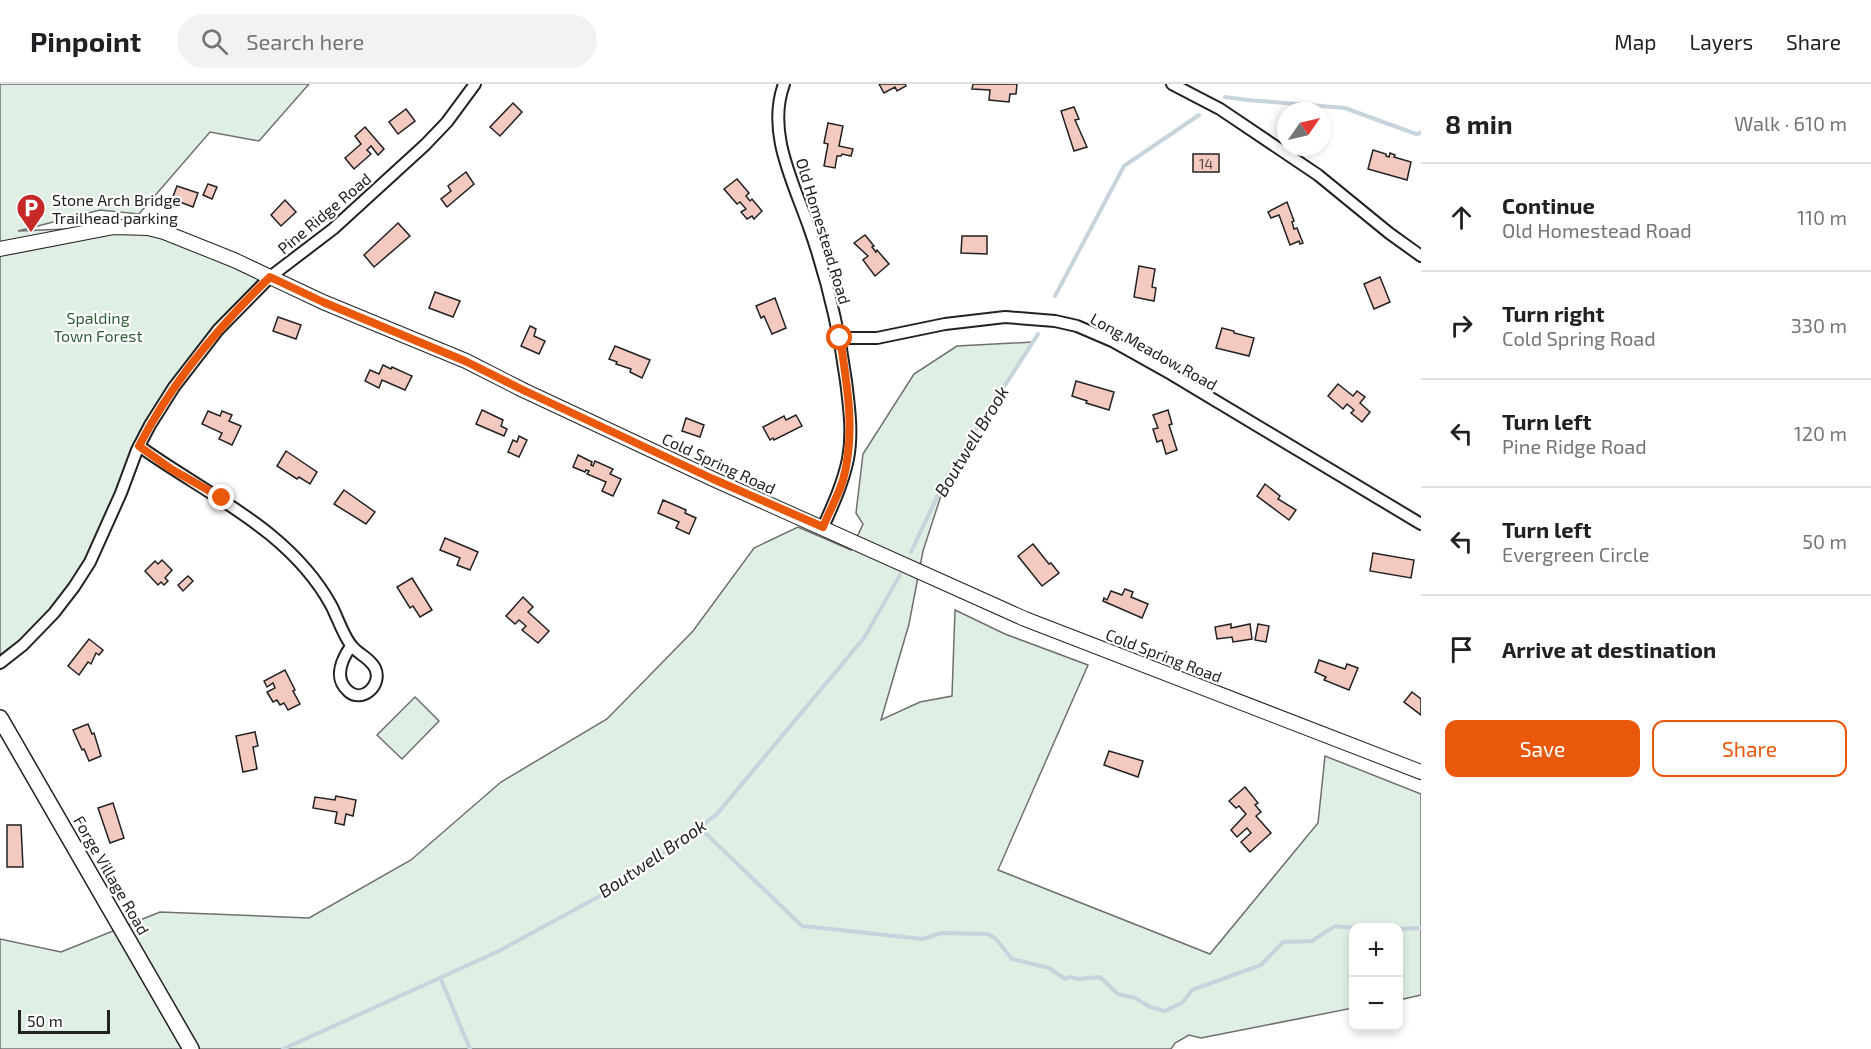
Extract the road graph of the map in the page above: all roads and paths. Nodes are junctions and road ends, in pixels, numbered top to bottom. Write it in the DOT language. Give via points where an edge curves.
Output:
graph roads {
  1 [pos="475,84"];
  2 [pos="784,84"];
  3 [pos="1172,84"];
  4 [pos="0,249"];
  5 [pos="1421,256"];
  6 [pos="270,277"];
  7 [pos="840,338"];
  8 [pos="139,446"];
  9 [pos="1421,524"];
  10 [pos="823,527"];
  11 [pos="351,646"];
  12 [pos="0,663"];
  13 [pos="0,718"];
  14 [pos="1421,772"];
  15 [pos="191,1049"];
  1 -- 6 [label="street, Pine Ridge Road" via="425,145 333,229"];
  2 -- 7 [label="street, Old Homestead Road" via="778,107 779,135 824,272"];
  3 -- 5 [label="street" via="1220,110 1318,176"];
  4 -- 6 [label="street, Cold Spring Road" via="114,227 148,228"];
  6 -- 8 [label="street, Pine Ridge Road" via="192,363"];
  6 -- 10 [label="street, Cold Spring Road" via="465,361"];
  7 -- 9 [label="street, Long Meadow Road" via="877,338 1005,317 1077,326 1171,374"];
  7 -- 10 [label="street, Old Homestead Road" via="850,436 842,482"];
  8 -- 11 [label="street" via="222,498 292,554 322,590"];
  8 -- 12 [label="street, Pine Ridge Road" via="90,562 74,587 23,645"];
  10 -- 14 [label="street, Cold Spring Road" via="1025,619"];
  11 -- 11 [label="street" via="369,658 376,670 377,681 372,690 362,694 351,694 339,676 342,658"];
  13 -- 15 [label="main road, Forge Village Road"];
}
